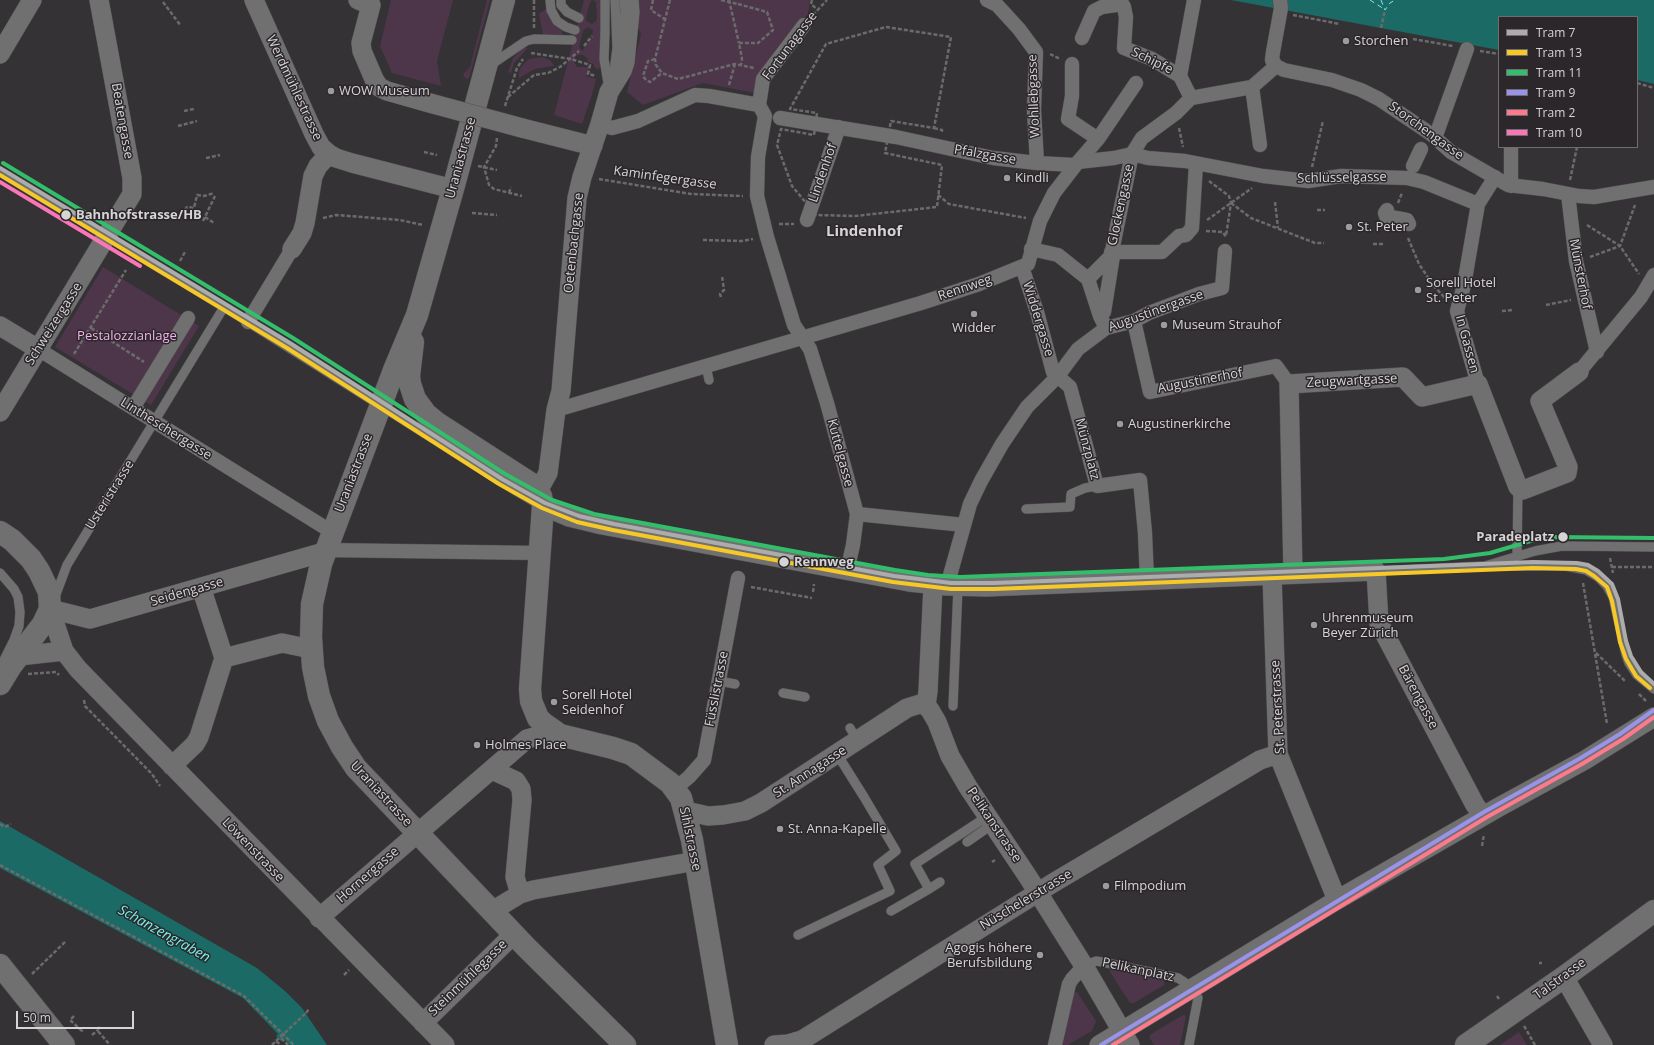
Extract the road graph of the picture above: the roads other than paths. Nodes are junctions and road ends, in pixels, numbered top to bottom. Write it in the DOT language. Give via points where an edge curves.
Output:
graph roads {
  1 [pos="32,0"];
  2 [pos="99,0"];
  3 [pos="254,0"];
  4 [pos="504,0"];
  5 [pos="550,0"];
  6 [pos="605,0"];
  7 [pos="615,0"];
  8 [pos="629,0"];
  9 [pos="987,0"];
  10 [pos="1120,0"];
  11 [pos="1194,0"];
  12 [pos="367,2"];
  13 [pos="561,2"];
  14 [pos="1280,7"];
  15 [pos="579,18"];
  16 [pos="804,26"];
  17 [pos="575,30"];
  18 [pos="1082,38"];
  19 [pos="572,40"];
  20 [pos="1467,49"];
  21 [pos="0,54"];
  22 [pos="1072,64"];
  23 [pos="1276,66"];
  24 [pos="486,68"];
  25 [pos="1180,76"];
  26 [pos="1136,84"];
  27 [pos="604,85"];
  28 [pos="1252,87"];
  29 [pos="1191,98"];
  30 [pos="769,114"];
  31 [pos="600,124"];
  32 [pos="839,127"];
  33 [pos="896,137"];
  34 [pos="1098,139"];
  35 [pos="1428,141"];
  36 [pos="1260,145"];
  37 [pos="593,146"];
  38 [pos="1511,148"];
  39 [pos="329,154"];
  40 [pos="1132,154"];
  41 [pos="1037,163"];
  42 [pos="1076,163"];
  43 [pos="1196,166"];
  44 [pos="0,172"];
  45 [pos="1409,173"];
  46 [pos="1496,177"];
  47 [pos="1511,186"];
  48 [pos="453,189"];
  49 [pos="1647,189"];
  50 [pos="1568,194"];
  51 [pos="1478,204"];
  52 [pos="1386,210"];
  53 [pos="807,220"];
  54 [pos="1409,224"];
  55 [pos="108,237"];
  56 [pos="292,249"];
  57 [pos="1031,249"];
  58 [pos="1224,251"];
  59 [pos="1111,254"];
  60 [pos="92,263"];
  61 [pos="1025,265"];
  62 [pos="1088,279"];
  63 [pos="1652,284"];
  64 [pos="224,307"];
  65 [pos="417,315"];
  66 [pos="1100,316"];
  67 [pos="188,318"];
  68 [pos="1134,321"];
  69 [pos="248,322"];
  70 [pos="0,326"];
  71 [pos="1106,328"];
  72 [pos="59,332"];
  73 [pos="803,338"];
  74 [pos="38,349"];
  75 [pos="1597,352"];
  76 [pos="1579,372"];
  77 [pos="1055,374"];
  78 [pos="1289,384"];
  79 [pos="1478,384"];
  80 [pos="381,405"];
  81 [pos="133,408"];
  82 [pos="556,410"];
  83 [pos="0,412"];
  84 [pos="155,422"];
  85 [pos="1097,486"];
  86 [pos="1518,487"];
  87 [pos="541,499"];
  88 [pos="1026,509"];
  89 [pos="857,514"];
  90 [pos="964,525"];
  91 [pos="0,532"];
  92 [pos="327,545"];
  93 [pos="1654,547"];
  94 [pos="540,553"];
  95 [pos="1517,556"];
  96 [pos="1485,566"];
  97 [pos="847,571"];
  98 [pos="1376,571"];
  99 [pos="0,573"];
  100 [pos="1293,574"];
  101 [pos="1272,575"];
  102 [pos="738,578"];
  103 [pos="1146,580"];
  104 [pos="946,586"];
  105 [pos="202,587"];
  106 [pos="50,609"];
  107 [pos="311,649"];
  108 [pos="64,651"];
  109 [pos="224,658"];
  110 [pos="22,665"];
  111 [pos="0,666"];
  112 [pos="719,681"];
  113 [pos="0,684"];
  114 [pos="735,684"];
  115 [pos="1654,689"];
  116 [pos="783,693"];
  117 [pos="805,697"];
  118 [pos="926,706"];
  119 [pos="953,706"];
  120 [pos="1650,709"];
  121 [pos="560,735"];
  122 [pos="837,754"];
  123 [pos="1278,754"];
  124 [pos="172,766"];
  125 [pos="492,770"];
  126 [pos="676,788"];
  127 [pos="686,812"];
  128 [pos="990,820"];
  129 [pos="1484,825"];
  130 [pos="418,833"];
  131 [pos="967,842"];
  132 [pos="696,861"];
  133 [pos="940,882"];
  134 [pos="517,886"];
  135 [pos="929,889"];
  136 [pos="1038,892"];
  137 [pos="1337,900"];
  138 [pos="891,911"];
  139 [pos="1654,911"];
  140 [pos="492,912"];
  141 [pos="319,918"];
  142 [pos="514,934"];
  143 [pos="798,935"];
  144 [pos="0,965"];
  145 [pos="1084,966"];
  146 [pos="1564,977"];
  147 [pos="16,979"];
  148 [pos="1193,988"];
  149 [pos="422,1023"];
  150 [pos="1126,1038"];
  151 [pos="72,1039"];
  152 [pos="445,1045"];
  153 [pos="625,1045"];
  154 [pos="727,1045"];
  155 [pos="774,1045"];
  156 [pos="1055,1045"];
  157 [pos="1099,1045"];
  158 [pos="1189,1045"];
  159 [pos="1466,1045"];
  160 [pos="1603,1045"];
  1 -- 21 [label="street"];
  2 -- 55 [label="street, Beatengasse" via="133,188"];
  3 -- 39 [label="street, Werdmühlestrasse" via="314,134"];
  4 -- 24 [label="street, Uraniastrasse"];
  5 -- 17 [label="lane" via="551,10 557,21"];
  6 -- 27 [label="lane, bridge"];
  7 -- 27 [label="lane" via="615,69"];
  8 -- 27 [label="street, Oetenbachgasse" via="625,62 622,71"];
  9 -- 41 [label="street, Wohllebgasse" via="997,5 1036,52 1034,110"];
  10 -- 18 [label="street, Schipfe" via="1116,4 1094,11"];
  10 -- 25 [label="street, Schipfe" via="1126,17 1124,48 1149,63"];
  11 -- 25 [label="street, Schipfe"];
  12 -- 37 [label="street, bridge" via="362,51 379,87 387,92"];
  13 -- 15 [label="lane" via="567,12"];
  14 -- 23 [label="street" via="1272,52 1272,60"];
  16 -- 30 [label="street, Fortunagasse" via="763,79"];
  19 -- 24 [label="lane" via="526,41"];
  20 -- 35 [label="street"];
  22 -- 34 [label="street" via="1072,96 1068,119"];
  23 -- 28 [label="street"];
  23 -- 35 [label="street, Storchengasse" via="1284,70 1331,79 1361,90 1379,99"];
  24 -- 48 [label="street, Uraniastrasse"];
  25 -- 29 [label="street, Schipfe"];
  26 -- 34 [label="street"];
  27 -- 31 [label="street, Oetenbachgasse"];
  28 -- 29 [label="street"];
  28 -- 36 [label="street"];
  29 -- 40 [label="street" via="1142,138"];
  30 -- 31 [label="street, Lindenhof" via="726,99 695,95 638,121 612,128"];
  30 -- 32 [label="street, Lindenhof"];
  30 -- 73 [label="street, Fortunagasse" via="758,157 757,196 794,325"];
  31 -- 37 [label="street, Oetenbachgasse"];
  32 -- 33 [label="street, Lindenhof"];
  32 -- 53 [label="street, Lindenhof"];
  33 -- 41 [label="street, Pfalzgasse" via="993,158"];
  34 -- 42 [label="street"];
  35 -- 45 [label="street"];
  35 -- 46 [label="street, Storchengasse"];
  37 -- 82 [label="street, Oetenbachgasse" via="576,198 561,391"];
  38 -- 47 [label="street"];
  39 -- 48 [label="street" via="352,163"];
  39 -- 56 [label="street, Werdmühlestrasse" via="313,176 305,223"];
  40 -- 42 [label="street, Pfalzgasse"];
  40 -- 43 [label="street, Schlüsselgasse" via="1185,161"];
  40 -- 59 [label="street, Glockengasse"];
  41 -- 42 [label="street, Pfalzgasse"];
  42 -- 57 [label="street" via="1054,193 1040,221"];
  43 -- 45 [label="street, Schlüsselgasse" via="1263,178 1308,180"];
  43 -- 59 [label="street" via="1192,228 1162,252"];
  44 -- 55 [label="lane"];
  45 -- 51 [label="street, Schlüsselgasse" via="1424,182"];
  46 -- 47 [label="street, Storchengasse"];
  46 -- 51 [label="street, In Gassen"];
  47 -- 50 [label="street, Storchengasse" via="1544,188"];
  48 -- 65 [label="street, Uraniastrasse"];
  49 -- 50 [label="street" via="1594,197"];
  50 -- 75 [label="street, Münsterhof" via="1576,262"];
  51 -- 79 [label="street, In Gassen" via="1458,311"];
  52 -- 54 [label="street" via="1386,216 1407,220"];
  55 -- 60 [label="street, Schweizergasse"];
  55 -- 64 [label="lane"];
  56 -- 69 [label="street, Werdmühlestrasse"];
  57 -- 61 [label="street"];
  57 -- 62 [label="street" via="1058,255"];
  58 -- 68 [label="street, Augustinergasse" via="1222,288 1198,294"];
  59 -- 62 [label="street, Glockengasse"];
  59 -- 66 [label="street, Glockengasse" via="1113,256 1104,312"];
  60 -- 72 [label="lane" via="93,275"];
  60 -- 74 [label="street, Schweizergasse"];
  61 -- 73 [label="street, Rennweg" via="979,284"];
  61 -- 77 [label="street, Widdergasse"];
  62 -- 66 [label="street"];
  63 -- 75 [label="street"];
  64 -- 69 [label="lane"];
  64 -- 84 [label="lane, Usteristrasse"];
  65 -- 80 [label="street, Uraniastrasse"];
  65 -- 87 [label="street, Uraniastrasse" via="410,384 419,405 437,423 530,483"];
  66 -- 71 [label="street"];
  67 -- 81 [label="street"];
  68 -- 71 [label="street, Augustinergasse"];
  68 -- 78 [label="street, Augustinerhof" via="1150,392 1276,366"];
  69 -- 80 [label="lane"];
  70 -- 74 [label="street, Lintheschergasse"];
  71 -- 77 [label="street, Augustinergasse" via="1078,349"];
  73 -- 82 [label="street, Rennweg" via="708,373"];
  73 -- 89 [label="street, Kuttelgasse" via="810,349 827,403"];
  74 -- 81 [label="street, Lintheschergasse"];
  74 -- 83 [label="street, Schweizergasse"];
  75 -- 76 [label="street"];
  76 -- 86 [label="street" via="1540,400 1568,467 1567,473 1523,490"];
  77 -- 85 [label="street, Münzplatz" via="1070,387"];
  77 -- 90 [label="street, Augustinergasse" via="1002,444 970,504"];
  78 -- 79 [label="street, Zeugwartgasse" via="1403,377 1422,397"];
  78 -- 100 [label="street"];
  79 -- 86 [label="street, In Gassen"];
  80 -- 87 [label="lane" via="516,491"];
  80 -- 92 [label="street, Uraniastrasse"];
  81 -- 84 [label="street, Lintheschergasse"];
  82 -- 87 [label="street, Oetenbachgasse" via="548,473"];
  84 -- 92 [label="street, Lintheschergasse"];
  84 -- 106 [label="lane, Usteristrasse" via="67,565"];
  85 -- 88 [label="lane" via="1071,494 1070,507"];
  85 -- 103 [label="street, Münzplatz" via="1140,480 1146,533"];
  86 -- 95 [label="lane"];
  87 -- 94 [label="street, Sihlstrasse"];
  87 -- 97 [label="street" via="563,515 594,524"];
  89 -- 90 [label="street"];
  89 -- 97 [label="street, Kuttelgasse"];
  90 -- 104 [label="street, Augustinergasse"];
  91 -- 106 [label="street, Löwenstrasse" via="31,559 39,571 48,592"];
  92 -- 94 [label="street, Seidengasse"];
  92 -- 105 [label="street, Seidengasse"];
  92 -- 107 [label="street, Uraniastrasse" via="312,604"];
  93 -- 95 [label="lane" via="1562,546"];
  94 -- 121 [label="street, Sihlstrasse" via="530,701 543,723"];
  95 -- 96 [label="lane"];
  96 -- 98 [label="lane"];
  96 -- 115 [label="lane" via="1566,566 1586,570 1598,577 1613,597 1629,663 1637,675"];
  97 -- 104 [label="street"];
  98 -- 100 [label="street"];
  98 -- 129 [label="street, Bärengasse" via="1379,623"];
  99 -- 111 [label="lane" via="14,589 20,612 14,640"];
  100 -- 101 [label="street"];
  101 -- 103 [label="street"];
  101 -- 123 [label="street, St. Peterstrasse"];
  102 -- 112 [label="street, Füsslistrasse"];
  103 -- 104 [label="street"];
  104 -- 118 [label="street"];
  104 -- 119 [label="lane"];
  105 -- 106 [label="street, Seidengasse" via="90,619"];
  105 -- 109 [label="street"];
  106 -- 108 [label="street, Löwenstrasse"];
  106 -- 110 [label="street, Usteristrasse"];
  107 -- 109 [label="street" via="282,643"];
  107 -- 130 [label="street, Uraniastrasse" via="321,702 342,747 363,777"];
  108 -- 110 [label="street"];
  108 -- 124 [label="street, Löwenstrasse" via="78,670"];
  109 -- 124 [label="street" via="199,737"];
  110 -- 113 [label="street, Usteristrasse"];
  112 -- 114 [label="lane"];
  112 -- 126 [label="street, Füsslistrasse" via="704,760"];
  116 -- 117 [label="lane"];
  118 -- 122 [label="street, St. Annagasse" via="920,704 907,708 854,734"];
  118 -- 128 [label="street, Pelikanstrasse" via="937,722 950,756"];
  120 -- 129 [label="street" via="1585,760"];
  121 -- 125 [label="street, Hornergasse" via="541,735 527,739"];
  121 -- 126 [label="street, Sihlstrasse" via="631,754"];
  122 -- 127 [label="street, St. Annagasse" via="745,811 708,816"];
  122 -- 143 [label="lane" via="896,851 878,865 890,891"];
  123 -- 136 [label="street, Nüschelerstrasse" via="1260,760"];
  123 -- 137 [label="street, St. Peterstrasse"];
  124 -- 141 [label="street, Löwenstrasse"];
  125 -- 130 [label="street, Hornergasse"];
  125 -- 134 [label="street" via="516,781 521,789"];
  126 -- 127 [label="street, Sihlstrasse"];
  127 -- 132 [label="street, Sihlstrasse"];
  128 -- 131 [label="lane"];
  128 -- 135 [label="lane" via="915,864"];
  128 -- 136 [label="street, Pelikanstrasse"];
  129 -- 137 [label="street"];
  130 -- 140 [label="street, Uraniastrasse"];
  130 -- 141 [label="street, Hornergasse"];
  132 -- 134 [label="street" via="533,890"];
  132 -- 154 [label="street, Sihlstrasse"];
  133 -- 135 [label="lane"];
  134 -- 140 [label="street"];
  135 -- 138 [label="lane"];
  136 -- 145 [label="street, Pelikanstrasse"];
  136 -- 155 [label="street, Nüschelerstrasse" via="802,1040"];
  137 -- 148 [label="street"];
  139 -- 146 [label="street, Talstrasse"];
  140 -- 142 [label="street, Uraniastrasse"];
  141 -- 149 [label="street, Löwenstrasse"];
  142 -- 149 [label="street, Steinmühlegasse"];
  142 -- 153 [label="street, Uraniastrasse"];
  144 -- 147 [label="street"];
  145 -- 148 [label="lane, Pelikanplatz" via="1096,961 1102,962 1178,978"];
  145 -- 150 [label="street, Pelikanstrasse"];
  145 -- 156 [label="street, Pelikanplatz" via="1069,984"];
  146 -- 159 [label="street, Talstrasse"];
  146 -- 160 [label="street"];
  147 -- 151 [label="street"];
  148 -- 150 [label="street"];
  148 -- 158 [label="lane" via="1198,998"];
  149 -- 152 [label="street, Löwenstrasse"];
  150 -- 157 [label="street"];
}
